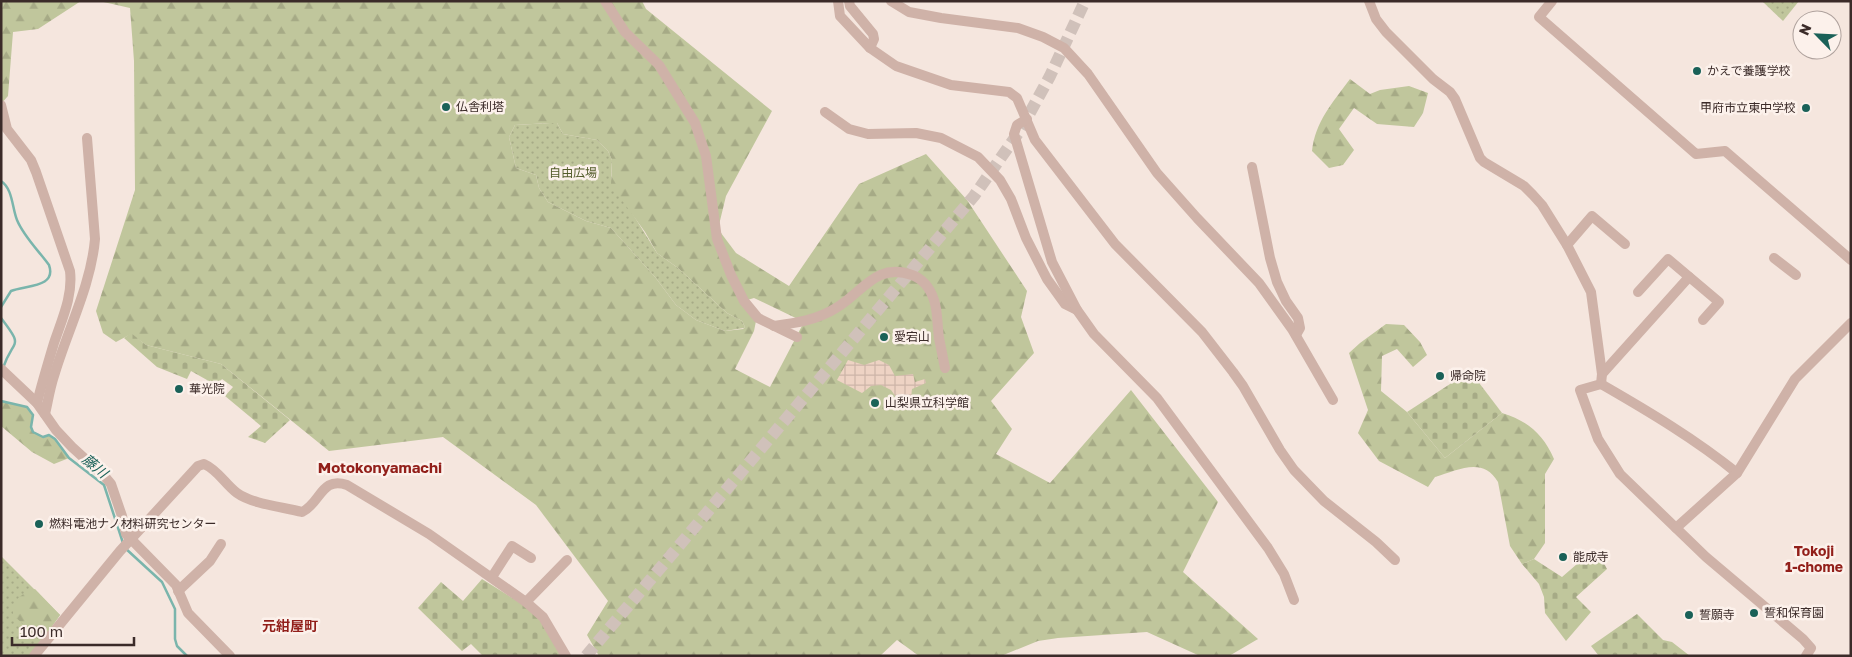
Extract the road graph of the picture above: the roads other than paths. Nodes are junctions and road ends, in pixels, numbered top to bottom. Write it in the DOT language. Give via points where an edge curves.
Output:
graph roads {
  1 [pos="605,1"];
  2 [pos="838,1"];
  3 [pos="849,1"];
  4 [pos="891,1"];
  5 [pos="1369,1"];
  6 [pos="1552,1"];
  7 [pos="870,48"];
  8 [pos="1,105"];
  9 [pos="824,112"];
  10 [pos="1027,119"];
  11 [pos="87,138"];
  12 [pos="1252,167"];
  13 [pos="1626,244"];
  14 [pos="1567,245"];
  15 [pos="1774,258"];
  16 [pos="1851,260"];
  17 [pos="1796,275"];
  18 [pos="1689,277"];
  19 [pos="1638,292"];
  20 [pos="1077,310"];
  21 [pos="1703,320"];
  22 [pos="1851,323"];
  23 [pos="774,326"];
  24 [pos="1296,335"];
  25 [pos="797,337"];
  26 [pos="945,368"];
  27 [pos="3,371"];
  28 [pos="1602,379"];
  29 [pos="1333,400"];
  30 [pos="37,403"];
  31 [pos="45,414"];
  32 [pos="1737,473"];
  33 [pos="1676,528"];
  34 [pos="130,541"];
  35 [pos="221,544"];
  36 [pos="531,558"];
  37 [pos="567,560"];
  38 [pos="1395,560"];
  39 [pos="492,577"];
  40 [pos="178,591"];
  41 [pos="1294,600"];
  42 [pos="526,602"];
  43 [pos="34,656"];
  44 [pos="230,656"];
  45 [pos="566,656"];
  46 [pos="1806,656"];
  1 -- 23 [label="street" via="625,32 659,65 692,118 706,156 717,239 744,301 758,318"];
  2 -- 7 [label="street" via="840,16"];
  3 -- 7 [label="street" via="873,34"];
  4 -- 24 [label="street" via="910,12 1018,28 1064,48 1088,74 1157,173 1259,283"];
  5 -- 14 [label="street" via="1376,19 1386,32 1455,99 1480,158 1533,195"];
  6 -- 16 [label="street" via="1539,17 1696,154 1725,152"];
  7 -- 10 [label="street" via="896,66 951,85 1009,92 1017,98"];
  8 -- 30 [label="street" via="7,129 31,160 36,172 72,284"];
  9 -- 20 [label="street" via="849,129 868,134 916,133 941,138 978,157 1000,180 1011,199 1047,279 1065,304"];
  10 -- 20 [label="street" via="1017,125 1014,134 1052,262"];
  10 -- 38 [label="street" via="1035,140 1115,244 1202,332 1233,372 1294,470 1324,501"];
  11 -- 31 [label="street" via="94,253 53,377"];
  12 -- 24 [label="street" via="1277,282 1298,318 1300,328"];
  13 -- 14 [label="street" via="1592,216"];
  14 -- 28 [label="street" via="1591,292"];
  15 -- 17 [label="street"];
  18 -- 19 [label="street" via="1668,259"];
  18 -- 21 [label="street" via="1719,302"];
  18 -- 28 [label="street"];
  20 -- 41 [label="street" via="1094,334 1157,398 1268,548 1284,574"];
  22 -- 32 [label="street" via="1795,379"];
  23 -- 25 [label="street"];
  23 -- 26 [label="street" via="804,322 827,313 879,274 905,273 926,284 933,298"];
  24 -- 29 [label="street"];
  27 -- 30 [label="street"];
  28 -- 32 [label="street"];
  28 -- 33 [label="street" via="1580,390 1598,439 1632,488"];
  30 -- 31 [label="street"];
  31 -- 34 [label="street" via="56,430 111,484"];
  32 -- 33 [label="street"];
  33 -- 46 [label="street" via="1803,639 1810,648"];
  34 -- 39 [label="street" via="198,466 204,464 243,496 302,512 327,486 348,485 430,534"];
  34 -- 40 [label="street" via="176,585"];
  34 -- 43 [label="street"];
  35 -- 40 [label="street" via="210,561"];
  36 -- 39 [label="street" via="512,546"];
  37 -- 42 [label="street"];
  39 -- 42 [label="street"];
  40 -- 44 [label="street" via="188,613"];
  42 -- 45 [label="street" via="543,617"];
}
